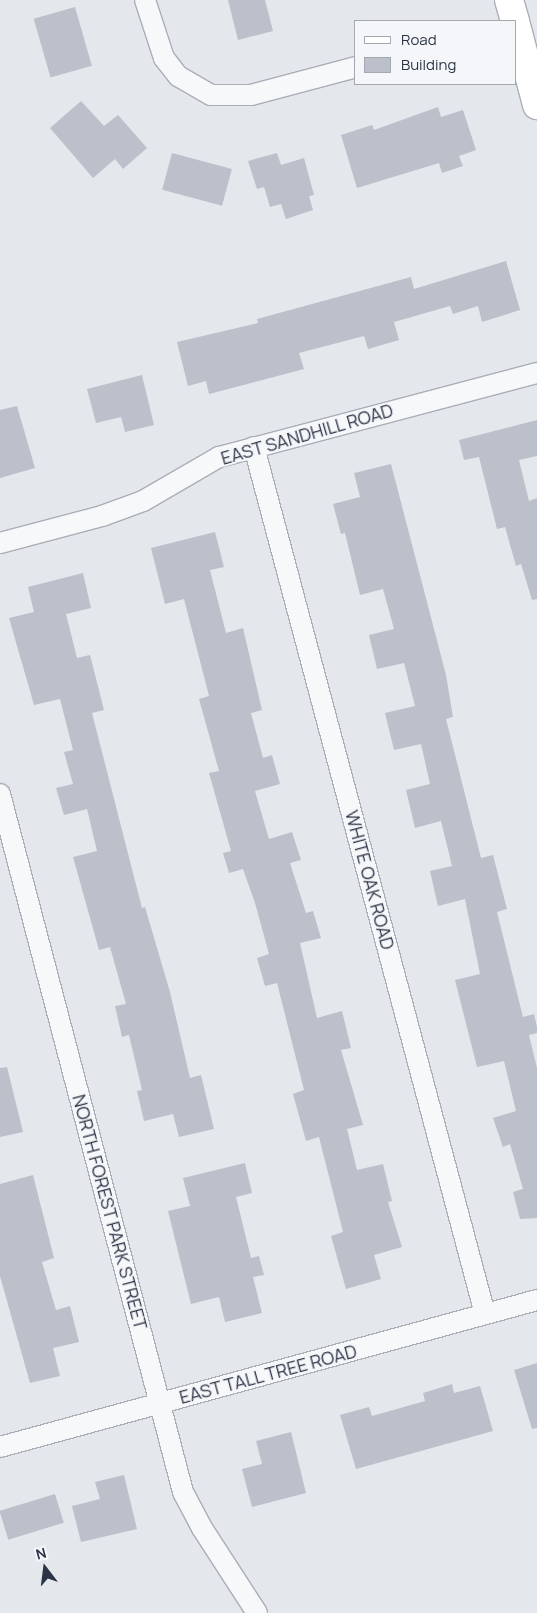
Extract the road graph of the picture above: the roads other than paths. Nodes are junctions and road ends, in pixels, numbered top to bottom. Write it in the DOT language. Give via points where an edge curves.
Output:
graph roads {
  1 [pos="146,0"];
  2 [pos="509,0"];
  3 [pos="514,20"];
  4 [pos="517,30"];
  5 [pos="354,68"];
  6 [pos="537,105"];
  7 [pos="537,373"];
  8 [pos="254,447"];
  9 [pos="0,543"];
  10 [pos="0,794"];
  11 [pos="537,1300"];
  12 [pos="485,1314"];
  13 [pos="160,1403"];
  14 [pos="0,1447"];
  15 [pos="257,1613"];
  1 -- 5 [label="street" via="164,58 178,76 211,95 250,95"];
  2 -- 3 [label="street"];
  4 -- 6 [label="street"];
  7 -- 8 [label="street, EAST SANDHILL ROAD"];
  8 -- 9 [label="street, EAST SANDHILL ROAD" via="203,465 143,501 102,516"];
  8 -- 12 [label="street, WHITE OAK ROAD"];
  10 -- 13 [label="street, NORTH FOREST PARK STREET"];
  11 -- 12 [label="street, EAST TALL TREE ROAD"];
  12 -- 13 [label="street, EAST TALL TREE ROAD"];
  13 -- 14 [label="street, EAST TALL TREE ROAD"];
  13 -- 15 [label="street, NORTH FOREST PARK STREET" via="184,1492 202,1528"];
}
